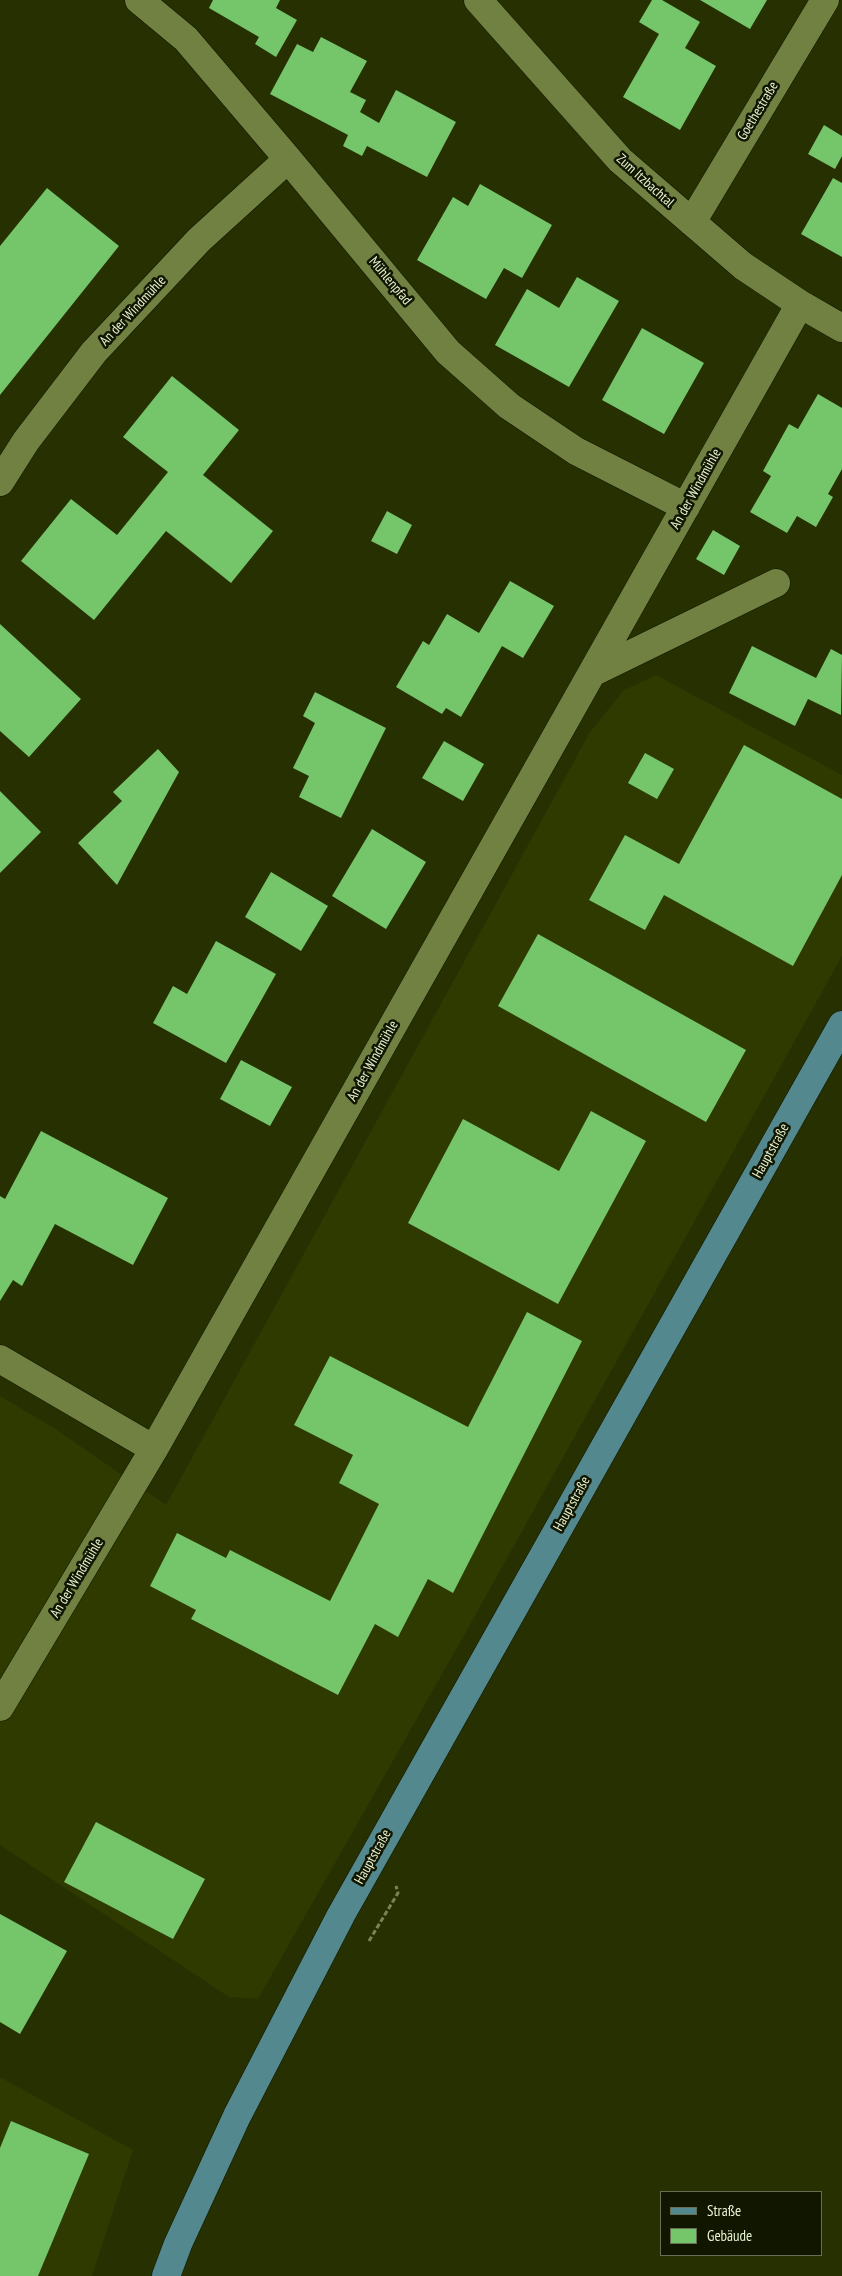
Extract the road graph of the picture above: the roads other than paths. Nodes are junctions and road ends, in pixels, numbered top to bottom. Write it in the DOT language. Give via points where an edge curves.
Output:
graph roads {
  1 [pos="139,0"];
  2 [pos="478,0"];
  3 [pos="825,0"];
  4 [pos="288,159"];
  5 [pos="692,222"];
  6 [pos="800,304"];
  7 [pos="842,328"];
  8 [pos="0,482"];
  9 [pos="686,507"];
  10 [pos="776,583"];
  11 [pos="592,673"];
  12 [pos="842,1025"];
  13 [pos="0,1359"];
  14 [pos="154,1449"];
  15 [pos="0,1707"];
  16 [pos="166,2276"];
  1 -- 4 [label="street, Mühlenpfad" via="186,39"];
  2 -- 5 [label="street, Zum Itzbachtal" via="620,160"];
  3 -- 5 [label="street, Goethestraße"];
  4 -- 8 [label="street, An der Windmühle" via="199,240 94,352 26,441"];
  4 -- 9 [label="street, Mühlenpfad" via="448,352 509,406 576,451"];
  5 -- 6 [label="street, Zum Itzbachtal" via="744,266"];
  6 -- 7 [label="street, Zum Itzbachtal"];
  6 -- 9 [label="street, An der Windmühle"];
  9 -- 11 [label="street, An der Windmühle"];
  10 -- 11 [label="street"];
  11 -- 14 [label="street, An der Windmühle"];
  12 -- 16 [label="main road, Hauptstraße" via="341,1915 237,2116"];
  13 -- 14 [label="street"];
  14 -- 15 [label="street, An der Windmühle"];
}
